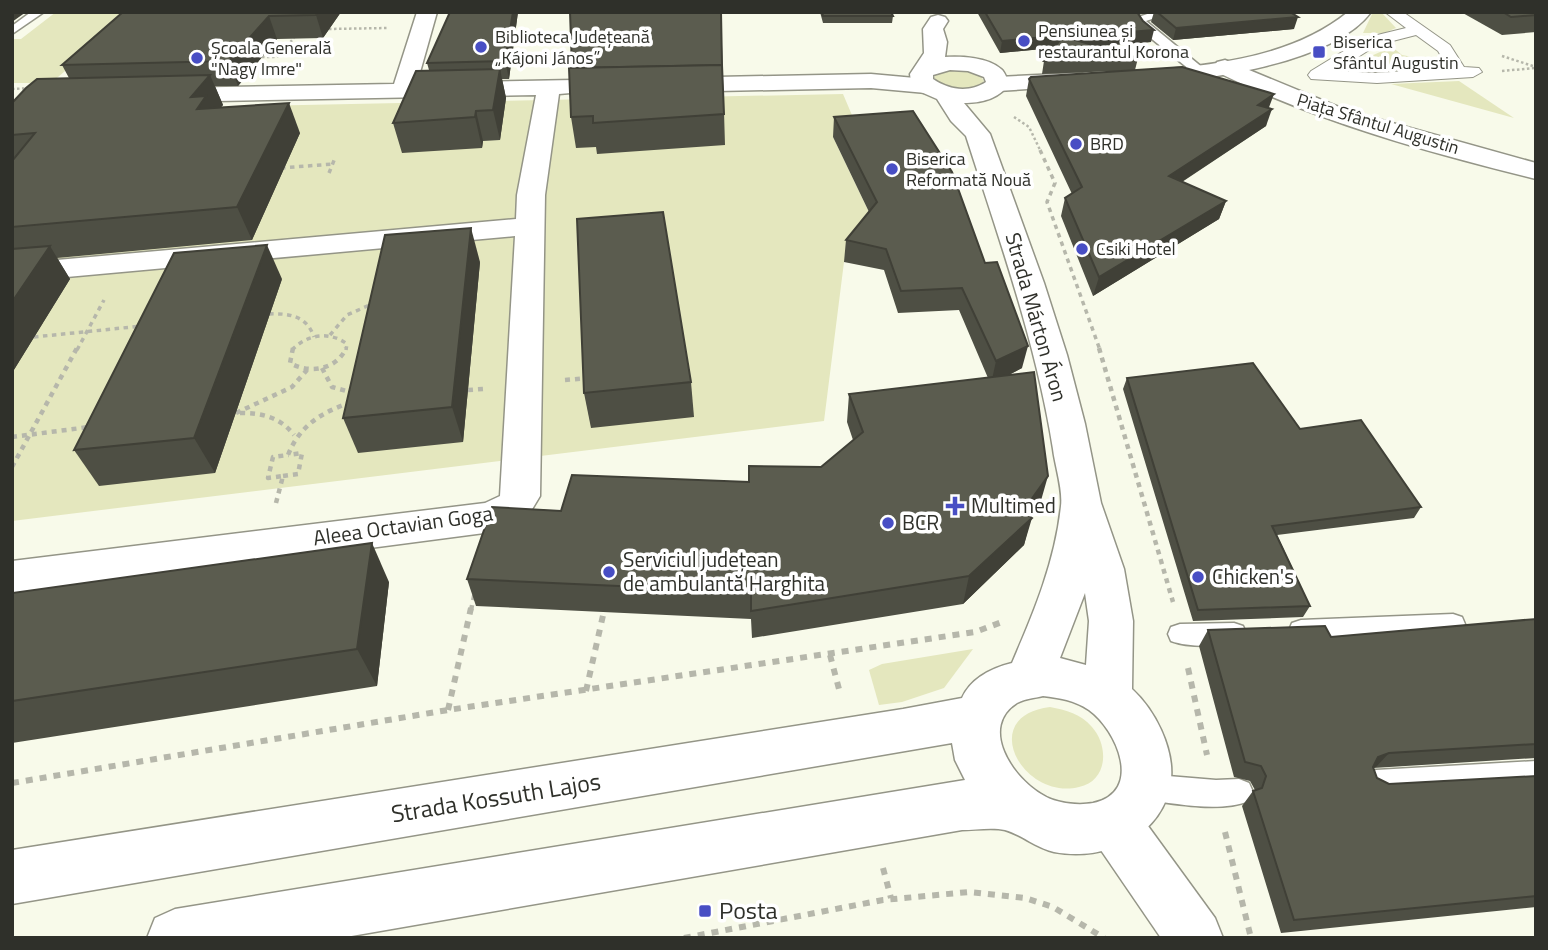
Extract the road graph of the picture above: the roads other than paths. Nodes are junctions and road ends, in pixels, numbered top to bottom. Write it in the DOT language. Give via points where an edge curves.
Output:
graph roads {
  1 [pos="39,12"];
  2 [pos="1168,12"];
  3 [pos="1362,12"];
  4 [pos="1393,12"];
  5 [pos="936,17"];
  6 [pos="424,20"];
  7 [pos="1418,30"];
  8 [pos="12,31"];
  9 [pos="1225,67"];
  10 [pos="1199,71"];
  11 [pos="1121,79"];
  12 [pos="988,80"];
  13 [pos="1096,80"];
  14 [pos="929,81"];
  15 [pos="601,86"];
  16 [pos="640,86"];
  17 [pos="549,88"];
  18 [pos="403,91"];
  19 [pos="147,96"];
  20 [pos="978,135"];
  21 [pos="1536,171"];
  22 [pos="530,226"];
  23 [pos="12,273"];
  24 [pos="1082,503"];
  25 [pos="12,578"];
  26 [pos="1453,624"];
  27 [pos="1279,631"];
  28 [pos="1252,632"];
  29 [pos="1180,634"];
  30 [pos="1030,677"];
  31 [pos="1108,698"];
  32 [pos="978,716"];
  33 [pos="1536,774"];
  34 [pos="1376,783"];
  35 [pos="1238,792"];
  36 [pos="1129,804"];
  37 [pos="1012,805"];
  38 [pos="12,877"];
  39 [pos="175,938"];
  40 [pos="1195,938"];
  1 -- 8 [label="lane"];
  2 -- 10 [label="lane" via="1139,19"];
  3 -- 9 [label="street" via="1338,32 1314,42"];
  4 -- 7 [label="street"];
  5 -- 12 [label="street" via="949,27"];
  5 -- 14 [label="street" via="933,29 938,45"];
  6 -- 18 [label="street"];
  7 -- 7 [label="street" via="1371,41 1317,75 1377,78 1466,73 1444,48"];
  9 -- 10 [label="street"];
  9 -- 21 [label="street, Piața Sfântul Augustin" via="1312,105"];
  10 -- 11 [label="street"];
  12 -- 13 [label="street"];
  12 -- 14 [label="street"];
  12 -- 20 [label="street"];
  14 -- 16 [label="street"];
  14 -- 20 [label="street"];
  15 -- 17 [label="street"];
  17 -- 18 [label="street"];
  17 -- 22 [label="street, Aleea Octavian Goga" via="536,151"];
  18 -- 19 [label="street"];
  20 -- 24 [label="street, Strada Márton Áron" via="1050,355"];
  22 -- 23 [label="street"];
  22 -- 25 [label="street, Aleea Octavian Goga" via="520,496 514,506 492,517"];
  24 -- 30 [label="street, Strada Márton Áron" via="1065,589"];
  24 -- 31 [label="street, Strada Márton Áron" via="1109,595"];
  26 -- 27 [label="lane"];
  28 -- 29 [label="lane"];
  30 -- 31 [label="street" via="1071,680"];
  30 -- 32 [label="street" via="998,690 982,705"];
  31 -- 36 [label="street" via="1141,739 1147,764"];
  32 -- 37 [label="street" via="974,746 978,757 987,778"];
  32 -- 38 [label="street, Strada Kossuth Lajos"];
  33 -- 34 [label="lane"];
  35 -- 36 [label="lane"];
  36 -- 37 [label="street" via="1088,829 1058,828"];
  36 -- 40 [label="street"];
  37 -- 39 [label="street" via="962,805"];
}
